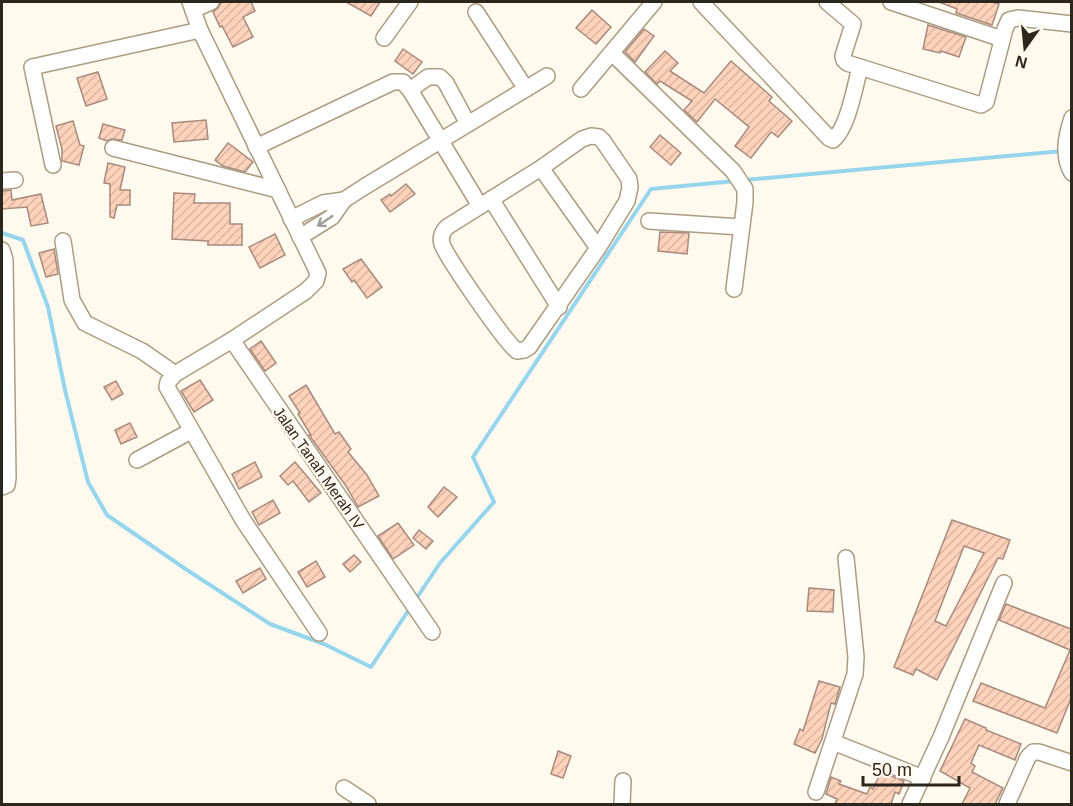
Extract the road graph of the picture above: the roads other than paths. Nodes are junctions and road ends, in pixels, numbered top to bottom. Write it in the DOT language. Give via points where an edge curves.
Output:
graph roads {
  1 [pos="210,2"];
  2 [pos="410,2"];
  3 [pos="654,2"];
  4 [pos="701,2"];
  5 [pos="827,2"];
  6 [pos="891,2"];
  7 [pos="191,6"];
  8 [pos="476,12"];
  9 [pos="1071,24"];
  10 [pos="200,30"];
  11 [pos="384,38"];
  12 [pos="1002,39"];
  13 [pos="612,53"];
  14 [pos="860,67"];
  15 [pos="547,76"];
  16 [pos="525,89"];
  17 [pos="581,89"];
  18 [pos="410,90"];
  19 [pos="1071,118"];
  20 [pos="468,124"];
  21 [pos="440,141"];
  22 [pos="256,147"];
  23 [pos="113,148"];
  24 [pos="53,165"];
  25 [pos="541,168"];
  26 [pos="1071,173"];
  27 [pos="278,190"];
  28 [pos="344,200"];
  29 [pos="485,202"];
  30 [pos="291,219"];
  31 [pos="649,221"];
  32 [pos="741,227"];
  33 [pos="300,237"];
  34 [pos="63,241"];
  35 [pos="598,248"];
  36 [pos="2,250"];
  37 [pos="734,289"];
  38 [pos="559,307"];
  39 [pos="232,340"];
  40 [pos="175,374"];
  41 [pos="191,431"];
  42 [pos="137,460"];
  43 [pos="2,487"];
  44 [pos="846,558"];
  45 [pos="1004,583"];
  46 [pos="432,632"];
  47 [pos="319,633"];
  48 [pos="834,742"];
  49 [pos="1071,763"];
  50 [pos="923,778"];
  51 [pos="623,781"];
  52 [pos="344,788"];
  53 [pos="816,792"];
  54 [pos="368,804"];
  55 [pos="622,804"];
  56 [pos="910,804"];
  57 [pos="1007,804"];
  1 -- 7 [label="street"];
  2 -- 11 [label="street"];
  3 -- 13 [label="street"];
  4 -- 14 [label="street" via="833,140 847,115"];
  5 -- 14 [label="street" via="853,24 844,60"];
  6 -- 12 [label="street"];
  7 -- 10 [label="street"];
  8 -- 16 [label="street"];
  9 -- 12 [label="street" via="1012,18"];
  10 -- 22 [label="street"];
  10 -- 24 [label="street" via="32,67"];
  12 -- 14 [label="street" via="982,105"];
  13 -- 17 [label="street"];
  13 -- 32 [label="street" via="736,175 746,196"];
  15 -- 16 [label="street"];
  16 -- 20 [label="street"];
  18 -- 20 [label="street" via="428,77 441,77"];
  18 -- 21 [label="street"];
  18 -- 22 [label="street" via="403,82 393,82"];
  19 -- 26 [label="street" via="1066,158"];
  20 -- 21 [label="street"];
  21 -- 28 [label="street"];
  21 -- 29 [label="street"];
  22 -- 27 [label="street"];
  23 -- 27 [label="street"];
  25 -- 29 [label="street"];
  25 -- 35 [label="street"];
  25 -- 35 [label="street" via="587,137 596,136 603,141 626,174 630,187 623,210"];
  27 -- 30 [label="street"];
  28 -- 30 [label="street" via="323,203"];
  28 -- 33 [label="street, one-way" via="332,217"];
  29 -- 38 [label="street"];
  29 -- 38 [label="street" via="447,227 441,234 442,244 514,349 522,351 529,347"];
  30 -- 33 [label="street"];
  31 -- 32 [label="street"];
  32 -- 37 [label="street"];
  33 -- 39 [label="street" via="318,270 316,280 306,291"];
  34 -- 40 [label="street" via="72,300 85,323 142,351"];
  35 -- 38 [label="street"];
  36 -- 43 [label="street" via="9,478"];
  39 -- 40 [label="street"];
  39 -- 46 [label="street, Jalan Tanah Merah IV"];
  40 -- 41 [label="street" via="167,390"];
  41 -- 42 [label="street"];
  41 -- 47 [label="street" via="243,520"];
  44 -- 48 [label="street" via="856,664"];
  45 -- 50 [label="street"];
  48 -- 50 [label="street"];
  48 -- 53 [label="street"];
  49 -- 57 [label="street" via="1033,752"];
  50 -- 56 [label="street"];
  51 -- 55 [label="street"];
  52 -- 54 [label="street"];
}
